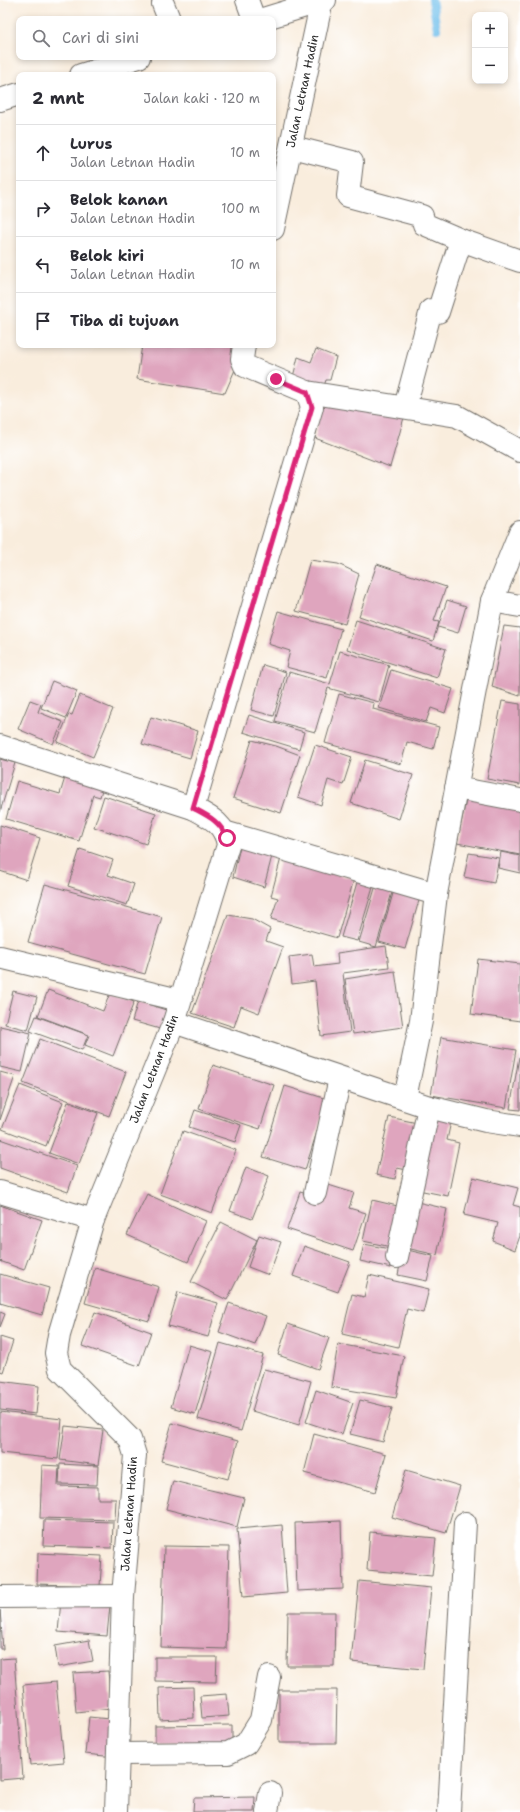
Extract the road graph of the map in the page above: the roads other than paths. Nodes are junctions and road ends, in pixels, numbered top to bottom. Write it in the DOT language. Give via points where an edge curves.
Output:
graph roads {
  1 [pos="246,0"];
  2 [pos="323,0"];
  3 [pos="253,16"];
  4 [pos="272,16"];
  5 [pos="130,60"];
  6 [pos="91,72"];
  7 [pos="16,95"];
  8 [pos="0,100"];
  9 [pos="292,147"];
  10 [pos="276,216"];
  11 [pos="461,240"];
  12 [pos="520,261"];
  13 [pos="244,348"];
  14 [pos="307,392"];
  15 [pos="405,407"];
  16 [pos="520,451"];
  17 [pos="520,532"];
  18 [pos="492,601"];
  19 [pos="520,606"];
  20 [pos="0,746"];
  21 [pos="456,788"];
  22 [pos="520,800"];
  23 [pos="193,808"];
  24 [pos="224,832"];
  25 [pos="436,894"];
  26 [pos="0,957"];
  27 [pos="179,1000"];
  28 [pos="174,1022"];
  29 [pos="340,1078"];
  30 [pos="405,1098"];
  31 [pos="429,1107"];
  32 [pos="520,1126"];
  33 [pos="0,1192"];
  34 [pos="315,1193"];
  35 [pos="93,1220"];
  36 [pos="396,1257"];
  37 [pos="465,1523"];
  38 [pos="123,1596"];
  39 [pos="0,1597"];
  40 [pos="269,1677"];
  41 [pos="119,1754"];
  42 [pos="116,1812"];
  43 [pos="449,1812"];
  1 -- 3 [label="street"];
  2 -- 4 [label="street"];
  2 -- 9 [label="street, Jalan Letnan Hadin"];
  5 -- 6 [label="street"];
  7 -- 8 [label="street"];
  9 -- 10 [label="street, Jalan Letnan Hadin"];
  9 -- 11 [label="street" via="352,162 348,196 422,216 424,224"];
  11 -- 12 [label="street"];
  11 -- 15 [label="street" via="438,312 431,310"];
  13 -- 14 [label="street" via="242,359 245,366"];
  14 -- 15 [label="street"];
  14 -- 23 [label="street" via="312,407"];
  15 -- 16 [label="street" via="457,416"];
  17 -- 18 [label="street"];
  18 -- 19 [label="street"];
  18 -- 21 [label="street"];
  20 -- 23 [label="street"];
  21 -- 22 [label="street"];
  21 -- 25 [label="street"];
  23 -- 24 [label="street" via="213,818"];
  24 -- 25 [label="street"];
  24 -- 27 [label="street, Jalan Letnan Hadin" via="228,845 226,855"];
  25 -- 30 [label="street" via="421,1021"];
  26 -- 27 [label="street"];
  27 -- 28 [label="street, Jalan Letnan Hadin"];
  28 -- 29 [label="street"];
  28 -- 35 [label="street, Jalan Letnan Hadin"];
  29 -- 30 [label="street"];
  29 -- 34 [label="street"];
  30 -- 31 [label="street"];
  31 -- 32 [label="street" via="486,1121"];
  31 -- 36 [label="street"];
  33 -- 35 [label="street"];
  35 -- 38 [label="street, Jalan Letnan Hadin" via="56,1353 60,1369 130,1439 135,1455"];
  37 -- 43 [label="street"];
  38 -- 39 [label="street"];
  38 -- 41 [label="street, Jalan Letnan Hadin"];
  40 -- 41 [label="street" via="261,1720 246,1744 228,1753"];
  41 -- 42 [label="street, Jalan Letnan Hadin"];
}
